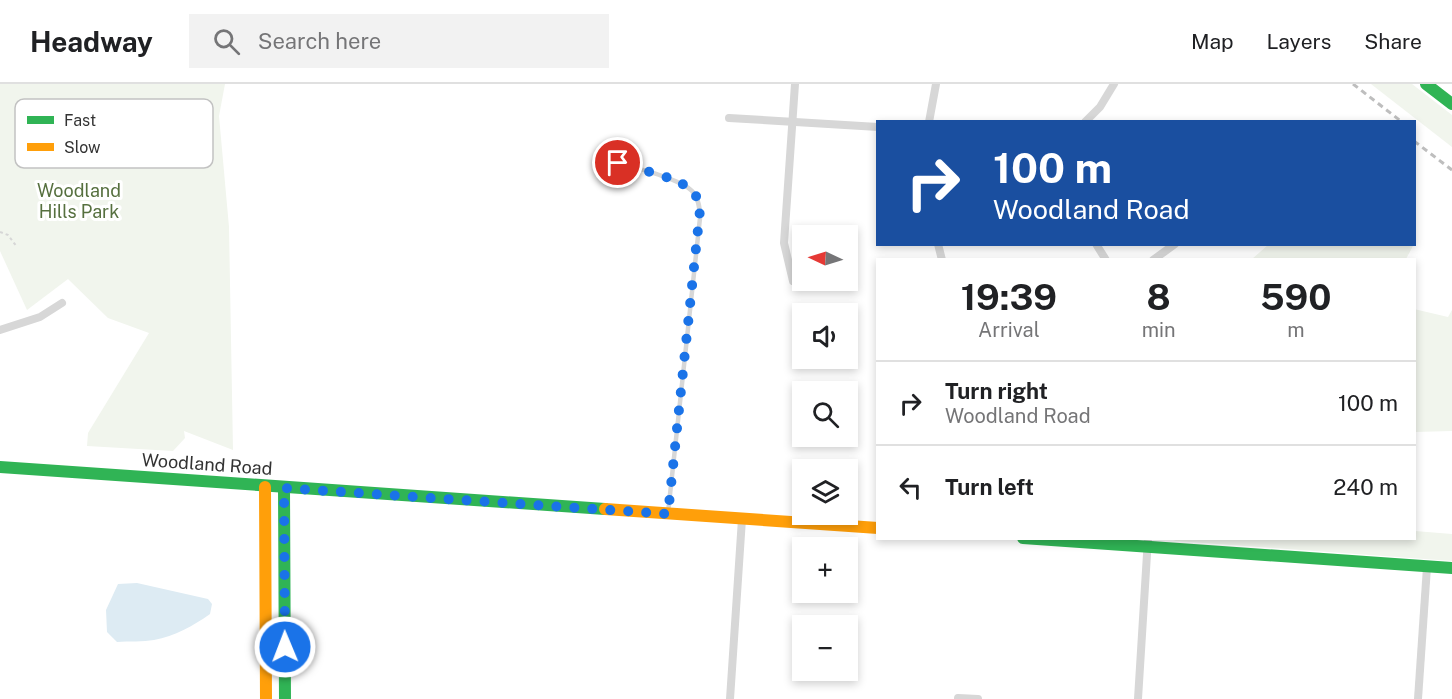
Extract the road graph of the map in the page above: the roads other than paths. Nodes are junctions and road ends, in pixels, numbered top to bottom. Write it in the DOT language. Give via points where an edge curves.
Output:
graph roads {
  1 [pos="795,84"];
  2 [pos="936,84"];
  3 [pos="1114,84"];
  4 [pos="1426,84"];
  5 [pos="1452,104"];
  6 [pos="729,118"];
  7 [pos="929,120"];
  8 [pos="1087,120"];
  9 [pos="792,122"];
  10 [pos="876,127"];
  11 [pos="598,157"];
  12 [pos="1172,246"];
  13 [pos="1155,258"];
  14 [pos="792,277"];
  15 [pos="62,303"];
  16 [pos="0,330"];
  17 [pos="0,468"];
  18 [pos="265,487"];
  19 [pos="284,488"];
  20 [pos="668,514"];
  21 [pos="742,519"];
  22 [pos="876,528"];
  23 [pos="1073,540"];
  24 [pos="1148,543"];
  25 [pos="1427,567"];
  26 [pos="1452,568"];
  27 [pos="958,698"];
  28 [pos="266,699"];
  29 [pos="285,699"];
  30 [pos="730,699"];
  31 [pos="978,699"];
  32 [pos="1137,699"];
  33 [pos="1418,699"];
  1 -- 9 [label="street"];
  2 -- 7 [label="street"];
  3 -- 8 [label="street"];
  4 -- 5 [label="main road"];
  6 -- 9 [label="street"];
  9 -- 10 [label="street"];
  9 -- 14 [label="street" via="784,243"];
  11 -- 20 [label="lane" via="678,182 690,189 699,202"];
  12 -- 13 [label="street"];
  15 -- 16 [label="street" via="40,317"];
  17 -- 18 [label="main road, Woodland Road"];
  18 -- 19 [label="main road, Woodland Road"];
  18 -- 28 [label="main road"];
  19 -- 20 [label="main road, Woodland Road"];
  19 -- 29 [label="main road"];
  20 -- 21 [label="main road, Woodland Road"];
  21 -- 22 [label="main road, Woodland Road"];
  21 -- 30 [label="street"];
  23 -- 24 [label="main road"];
  24 -- 25 [label="main road"];
  24 -- 32 [label="street"];
  25 -- 26 [label="main road"];
  25 -- 33 [label="street"];
  27 -- 31 [label="street"];
}
